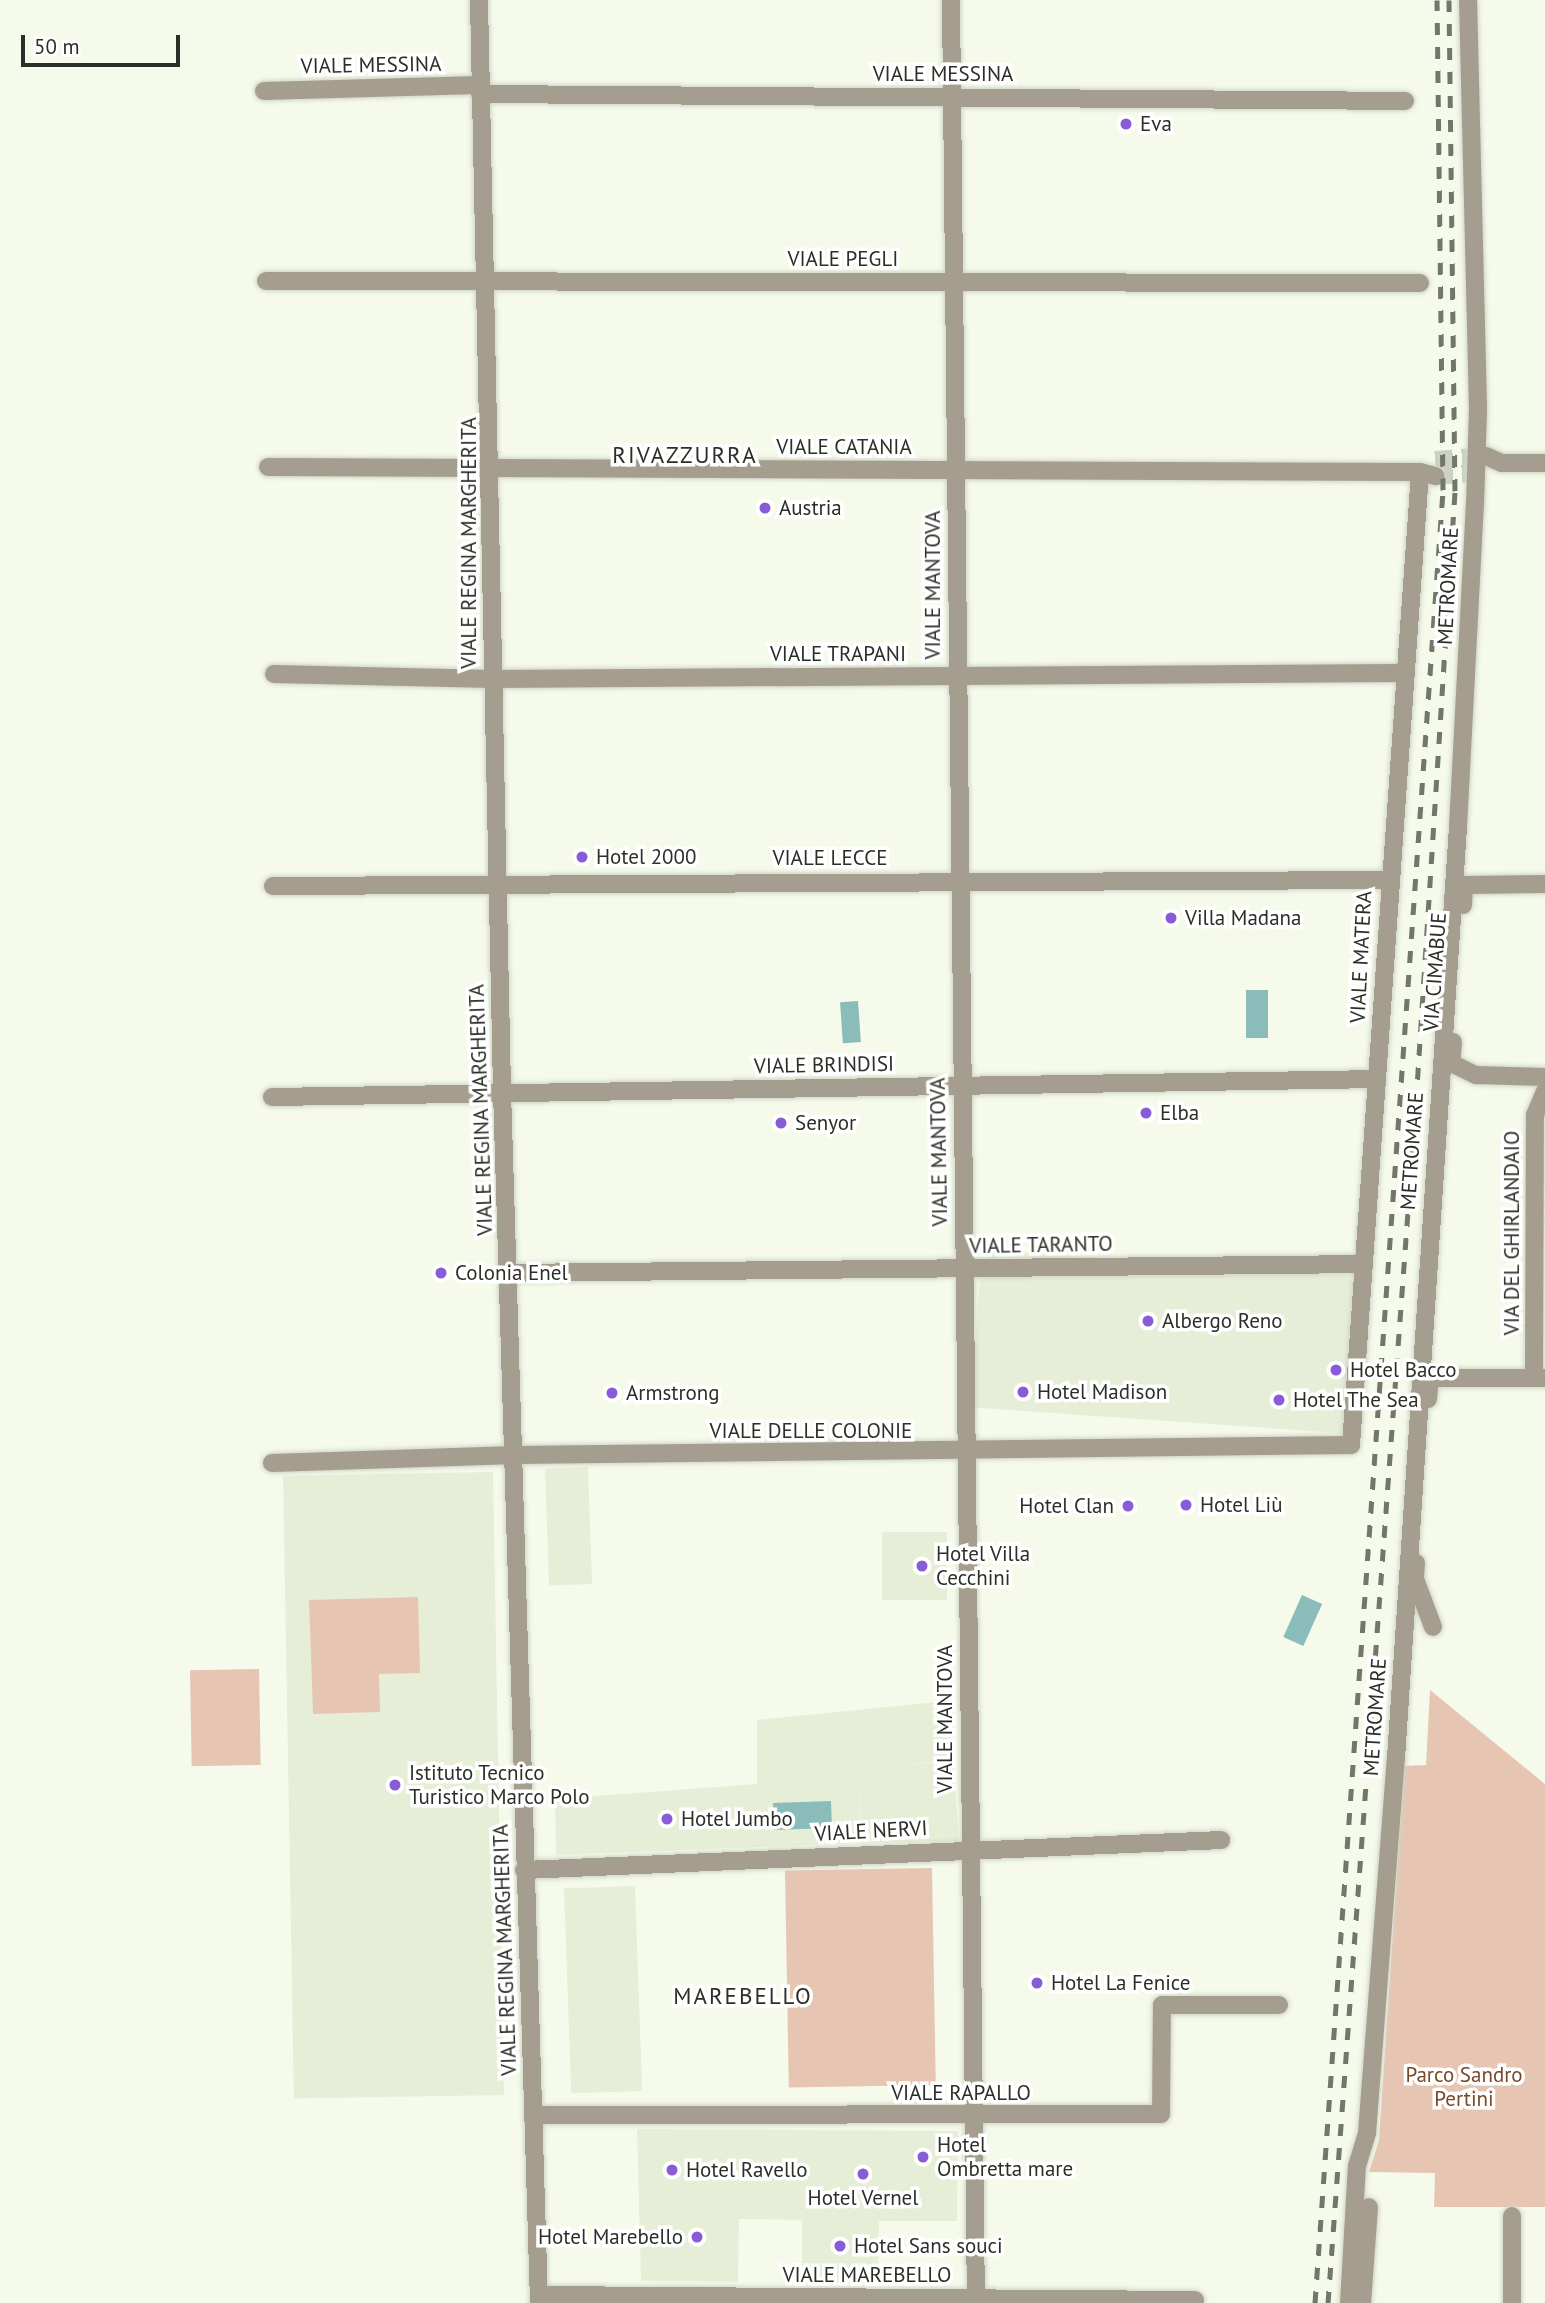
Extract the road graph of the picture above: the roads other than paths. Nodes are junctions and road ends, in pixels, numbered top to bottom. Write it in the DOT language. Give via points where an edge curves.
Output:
graph roads {
  1 [pos="479,0"];
  2 [pos="951,0"];
  3 [pos="1468,0"];
  4 [pos="480,89"];
  5 [pos="264,91"];
  6 [pos="953,97"];
  7 [pos="1405,101"];
  8 [pos="266,281"];
  9 [pos="488,282"];
  10 [pos="955,282"];
  11 [pos="1420,283"];
  12 [pos="1545,463"];
  13 [pos="1492,464"];
  14 [pos="268,467"];
  15 [pos="492,468"];
  16 [pos="1430,469"];
  17 [pos="955,471"];
  18 [pos="1402,673"];
  19 [pos="274,674"];
  20 [pos="957,676"];
  21 [pos="493,679"];
  22 [pos="1388,880"];
  23 [pos="959,881"];
  24 [pos="498,882"];
  25 [pos="1545,884"];
  26 [pos="273,886"];
  27 [pos="1545,1077"];
  28 [pos="1376,1079"];
  29 [pos="960,1087"];
  30 [pos="502,1091"];
  31 [pos="1545,1091"];
  32 [pos="272,1097"];
  33 [pos="1364,1264"];
  34 [pos="962,1269"];
  35 [pos="508,1273"];
  36 [pos="1539,1378"];
  37 [pos="1351,1445"];
  38 [pos="966,1453"];
  39 [pos="515,1455"];
  40 [pos="272,1463"];
  41 [pos="1433,1627"];
  42 [pos="1221,1840"];
  43 [pos="969,1849"];
  44 [pos="524,1870"];
  45 [pos="1279,2005"];
  46 [pos="536,2115"];
  47 [pos="973,2116"];
  48 [pos="1369,2207"];
  49 [pos="1512,2216"];
  50 [pos="539,2299"];
  51 [pos="1195,2300"];
  52 [pos="976,2301"];
  53 [pos="1349,2303"];
  54 [pos="1362,2303"];
  55 [pos="1512,2303"];
  1 -- 4 [label="street, VIALE REGINA MARGHERITA"];
  2 -- 6 [label="street, VIALE MANTOVA"];
  3 -- 53 [label="street, METROMARE" via="1478,395 1475,518 1396,1758 1367,2133 1357,2166"];
  4 -- 5 [label="street, VIALE MESSINA"];
  4 -- 6 [label="street, VIALE MESSINA"];
  4 -- 9 [label="street, VIALE REGINA MARGHERITA"];
  6 -- 7 [label="street, VIALE MESSINA"];
  6 -- 10 [label="street, VIALE MANTOVA"];
  8 -- 9 [label="street, VIALE PEGLI"];
  9 -- 10 [label="street, VIALE PEGLI"];
  9 -- 15 [label="street, VIALE REGINA MARGHERITA"];
  10 -- 11 [label="street, VIALE PEGLI"];
  10 -- 17 [label="street, VIALE MANTOVA"];
  12 -- 13 [label="street"];
  14 -- 15 [label="street, VIALE CATANIA"];
  15 -- 17 [label="street, VIALE CATANIA"];
  15 -- 21 [label="street, VIALE REGINA MARGHERITA"];
  16 -- 17 [label="street, VIALE CATANIA"];
  16 -- 18 [label="street, VIALE MATERA"];
  17 -- 20 [label="street, VIALE MANTOVA"];
  18 -- 20 [label="street, VIALE TRAPANI"];
  18 -- 22 [label="street, VIALE MATERA"];
  19 -- 21 [label="street, VIALE TRAPANI"];
  20 -- 21 [label="street, VIALE TRAPANI"];
  20 -- 23 [label="street, VIALE MANTOVA"];
  21 -- 24 [label="street, VIALE REGINA MARGHERITA"];
  22 -- 23 [label="street, VIALE LECCE"];
  22 -- 28 [label="street, VIALE MATERA"];
  23 -- 24 [label="street, VIALE LECCE"];
  23 -- 29 [label="street, VIALE MANTOVA"];
  24 -- 26 [label="street, VIALE LECCE"];
  24 -- 30 [label="street, VIALE REGINA MARGHERITA"];
  25 -- 27 [label="street, VIA CIMABUE" via="1464,885 1451,1063 1476,1075"];
  28 -- 29 [label="street, VIALE BRINDISI"];
  28 -- 33 [label="street, VIALE MATERA"];
  29 -- 30 [label="street, VIALE BRINDISI"];
  29 -- 34 [label="street, VIALE MANTOVA"];
  30 -- 32 [label="street, VIALE BRINDISI"];
  30 -- 35 [label="street, VIALE REGINA MARGHERITA"];
  31 -- 36 [label="street, VIA DEL GHIRLANDAIO" via="1535,1115"];
  33 -- 34 [label="street, VIALE TARANTO"];
  33 -- 37 [label="street, VIALE MATERA"];
  34 -- 35 [label="street, VIALE TARANTO"];
  34 -- 38 [label="street, VIALE MANTOVA"];
  35 -- 39 [label="street, VIALE REGINA MARGHERITA"];
  36 -- 41 [label="street" via="1430,1378 1415,1579"];
  37 -- 38 [label="street, VIALE DELLE COLONIE"];
  38 -- 39 [label="street, VIALE DELLE COLONIE"];
  38 -- 43 [label="street, VIALE MANTOVA"];
  39 -- 40 [label="street, VIALE DELLE COLONIE"];
  39 -- 44 [label="street, VIALE REGINA MARGHERITA"];
  42 -- 43 [label="street, VIALE NERVI"];
  43 -- 44 [label="street, VIALE NERVI"];
  43 -- 47 [label="street, VIALE MANTOVA"];
  44 -- 46 [label="street, VIALE REGINA MARGHERITA"];
  45 -- 47 [label="street, VIALE RAPALLO" via="1161,2005 1161,2114"];
  46 -- 47 [label="street, VIALE RAPALLO"];
  46 -- 50 [label="street, VIALE REGINA MARGHERITA"];
  47 -- 52 [label="street, VIALE MANTOVA"];
  48 -- 54 [label="street"];
  49 -- 55 [label="street"];
  50 -- 52 [label="street, VIALE MAREBELLO"];
  51 -- 52 [label="street, VIALE MAREBELLO"];
}
